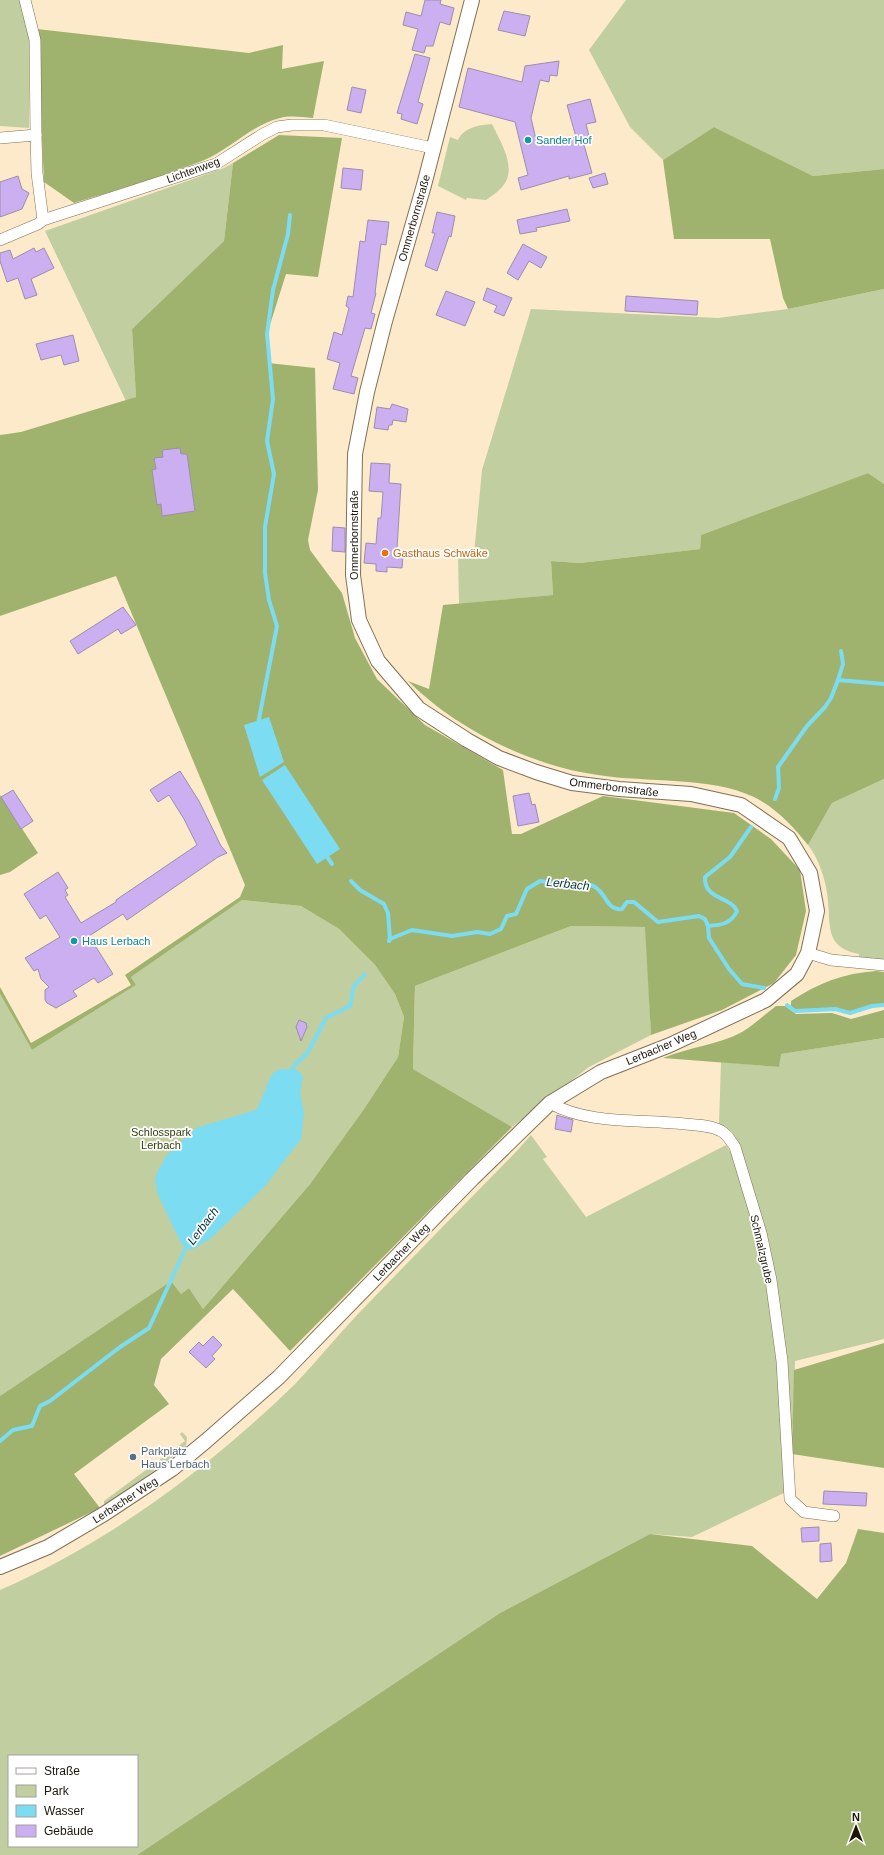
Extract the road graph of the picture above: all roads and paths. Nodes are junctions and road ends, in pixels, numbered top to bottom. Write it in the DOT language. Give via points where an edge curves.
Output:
graph roads {
  1 [pos="25,0"];
  2 [pos="472,0"];
  3 [pos="36,135"];
  4 [pos="0,138"];
  5 [pos="433,148"];
  6 [pos="43,220"];
  7 [pos="0,240"];
  8 [pos="808,953"];
  9 [pos="884,965"];
  10 [pos="550,1103"];
  11 [pos="834,1516"];
  12 [pos="0,1567"];
  1 -- 3 [label="street" via="35,40"];
  2 -- 5 [label="street, Ommerbornstraße"];
  3 -- 4 [label="street"];
  3 -- 6 [label="street" via="37,173"];
  5 -- 6 [label="street, Lichtenweg" via="324,125 277,127 216,164"];
  5 -- 8 [label="street, Ommerbornstraße" via="385,321 355,454 353,575 359,620 378,661 419,708 499,758 572,783 691,794 741,805 789,838 810,873 817,912"];
  6 -- 7 [label="street, Lichtenweg"];
  8 -- 9 [label="street" via="831,960"];
  8 -- 10 [label="street, Lerbacher Weg" via="797,974 766,1000 670,1045 601,1072"];
  10 -- 11 [label="street, Schmalzgrube" via="589,1116 706,1127 721,1131 735,1147 761,1233 771,1280 782,1361 790,1499 804,1512"];
  10 -- 12 [label="street, Lerbacher Weg" via="472,1179 279,1377 206,1441 172,1469 104,1514 48,1547"];
}
